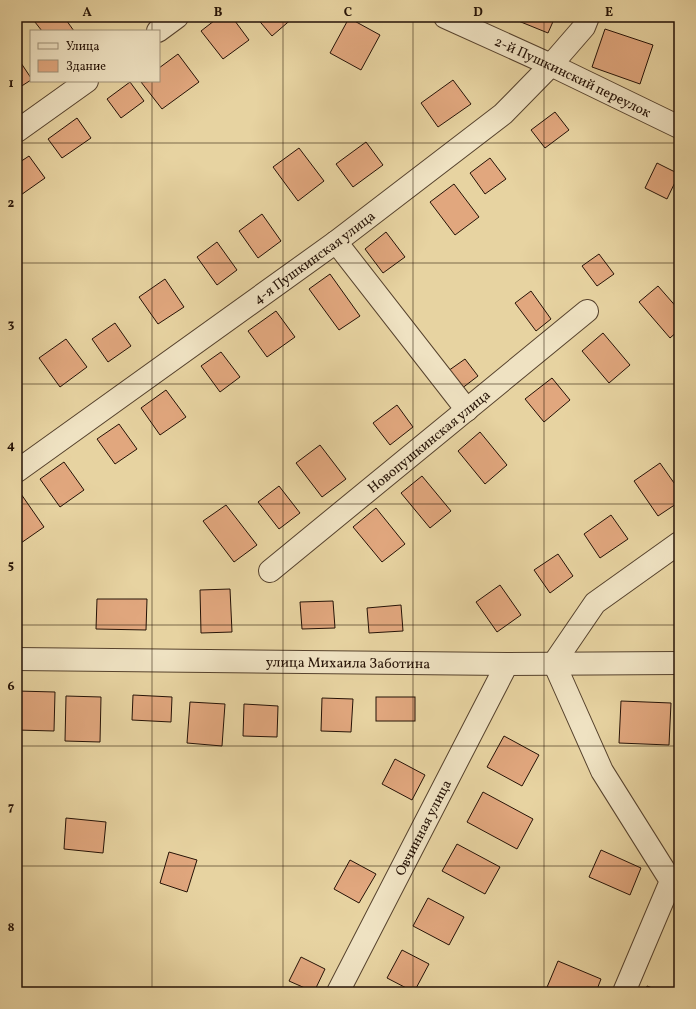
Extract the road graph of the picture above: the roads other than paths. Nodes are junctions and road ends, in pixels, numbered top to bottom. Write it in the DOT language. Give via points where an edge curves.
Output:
graph roads {
  1 [pos="177,17"];
  2 [pos="445,17"];
  3 [pos="588,17"];
  4 [pos="159,30"];
  5 [pos="551,65"];
  6 [pos="87,82"];
  7 [pos="679,127"];
  8 [pos="17,131"];
  9 [pos="336,242"];
  10 [pos="587,311"];
  11 [pos="467,410"];
  12 [pos="17,471"];
  13 [pos="679,543"];
  14 [pos="270,571"];
  15 [pos="17,659"];
  16 [pos="679,663"];
  17 [pos="507,664"];
  18 [pos="554,664"];
  19 [pos="338,992"];
  20 [pos="624,992"];
  1 -- 4 [label="street"];
  2 -- 5 [label="street, 2-й Пушкинский переулок"];
  3 -- 5 [label="street, 4-я Пушкинская улица" via="584,26"];
  5 -- 7 [label="street, 2-й Пушкинский переулок"];
  5 -- 9 [label="street, 4-я Пушкинская улица" via="503,114"];
  6 -- 8 [label="street"];
  9 -- 11 [label="street"];
  9 -- 12 [label="street, 4-я Пушкинская улица"];
  10 -- 11 [label="street, Новопушкинская улица"];
  11 -- 14 [label="street, Новопушкинская улица"];
  13 -- 18 [label="street" via="595,603"];
  15 -- 17 [label="street, улица Михаила Заботина"];
  16 -- 18 [label="street, улица Михаила Заботина"];
  17 -- 18 [label="street, улица Михаила Заботина"];
  17 -- 19 [label="street, Овчинная улица"];
  18 -- 20 [label="street" via="602,771 671,880"];
}
